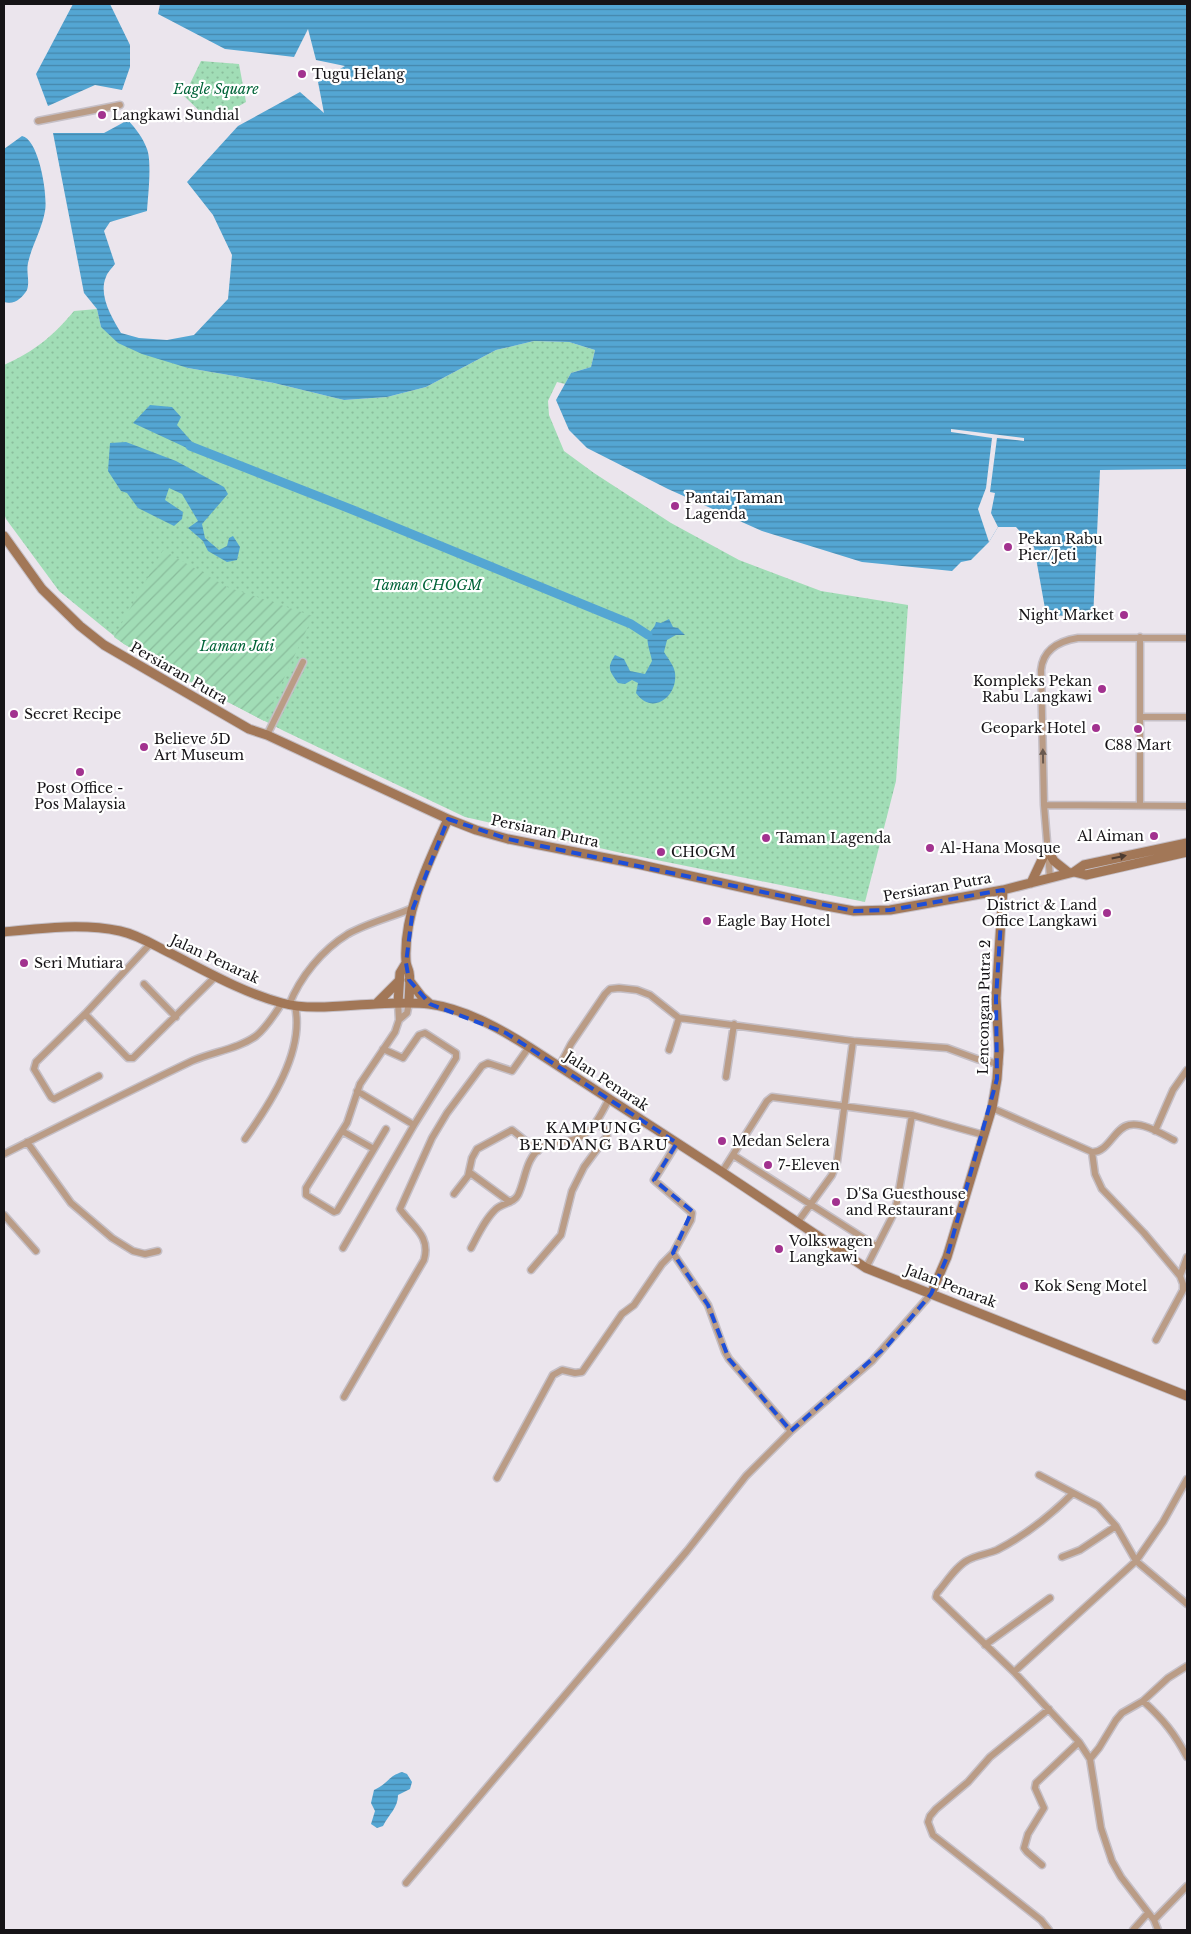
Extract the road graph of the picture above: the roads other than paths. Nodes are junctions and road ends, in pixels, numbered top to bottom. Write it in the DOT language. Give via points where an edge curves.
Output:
graph roads {
  1 [pos="120,105"];
  2 [pos="38,121"];
  3 [pos="4,536"];
  4 [pos="1140,637"];
  5 [pos="1187,638"];
  6 [pos="303,662"];
  7 [pos="1140,717"];
  8 [pos="1187,717"];
  9 [pos="266,734"];
  10 [pos="1044,804"];
  11 [pos="1140,805"];
  12 [pos="1187,806"];
  13 [pos="448,819"];
  14 [pos="1187,843"];
  15 [pos="1047,849"];
  16 [pos="1187,852"];
  17 [pos="1071,872"];
  18 [pos="1050,878"];
  19 [pos="1031,883"];
  20 [pos="1003,890"];
  21 [pos="413,908"];
  22 [pos="4,932"];
  23 [pos="151,943"];
  24 [pos="406,963"];
  25 [pos="216,976"];
  26 [pos="409,980"];
  27 [pos="399,981"];
  28 [pos="144,984"];
  29 [pos="398,1003"];
  30 [pos="409,1003"];
  31 [pos="377,1004"];
  32 [pos="430,1004"];
  33 [pos="288,1005"];
  34 [pos="85,1014"];
  35 [pos="176,1018"];
  36 [pos="680,1018"];
  37 [pos="399,1020"];
  38 [pos="734,1024"];
  39 [pos="853,1041"];
  40 [pos="529,1047"];
  41 [pos="383,1049"];
  42 [pos="669,1050"];
  43 [pos="999,1064"];
  44 [pos="559,1067"];
  45 [pos="1187,1070"];
  46 [pos="99,1076"];
  47 [pos="726,1077"];
  48 [pos="357,1091"];
  49 [pos="609,1099"];
  50 [pos="845,1107"];
  51 [pos="992,1108"];
  52 [pos="912,1115"];
  53 [pos="596,1122"];
  54 [pos="414,1125"];
  55 [pos="386,1129"];
  56 [pos="342,1131"];
  57 [pos="1155,1131"];
  58 [pos="984,1135"];
  59 [pos="245,1139"];
  60 [pos="1174,1140"];
  61 [pos="27,1142"];
  62 [pos="677,1142"];
  63 [pos="374,1149"];
  64 [pos="538,1151"];
  65 [pos="1092,1152"];
  66 [pos="4,1154"];
  67 [pos="733,1155"];
  68 [pos="470,1172"];
  69 [pos="722,1172"];
  70 [pos="454,1194"];
  71 [pos="510,1202"];
  72 [pos="809,1204"];
  73 [pos="4,1215"];
  74 [pos="797,1223"];
  75 [pos="876,1246"];
  76 [pos="344,1248"];
  77 [pos="471,1248"];
  78 [pos="36,1251"];
  79 [pos="158,1251"];
  80 [pos="673,1253"];
  81 [pos="1187,1257"];
  82 [pos="866,1268"];
  83 [pos="531,1270"];
  84 [pos="1180,1276"];
  85 [pos="931,1294"];
  86 [pos="1156,1340"];
  87 [pos="1187,1396"];
  88 [pos="344,1397"];
  89 [pos="791,1431"];
  90 [pos="1039,1475"];
  91 [pos="497,1478"];
  92 [pos="1187,1479"];
  93 [pos="1073,1493"];
  94 [pos="1116,1526"];
  95 [pos="1062,1557"];
  96 [pos="1136,1561"];
  97 [pos="1050,1598"];
  98 [pos="1187,1604"];
  99 [pos="985,1645"];
  100 [pos="1187,1666"];
  101 [pos="1014,1672"];
  102 [pos="1144,1701"];
  103 [pos="1049,1709"];
  104 [pos="1079,1742"];
  105 [pos="1187,1757"];
  106 [pos="1090,1759"];
  107 [pos="1042,1865"];
  108 [pos="406,1883"];
  109 [pos="1187,1886"];
  110 [pos="1148,1913"];
  111 [pos="1154,1920"];
  112 [pos="1049,1930"];
  113 [pos="1133,1930"];
  114 [pos="1158,1930"];
  1 -- 2 [label="street"];
  3 -- 9 [label="main road, Persiaran Putra" via="42,589 104,646 249,729"];
  4 -- 5 [label="street"];
  4 -- 7 [label="street"];
  10 -- 4 [label="street, one-way" via="1042,662 1050,649 1062,642 1078,638"];
  6 -- 9 [label="street"];
  7 -- 8 [label="street"];
  7 -- 11 [label="street"];
  9 -- 13 [label="main road, Persiaran Putra"];
  10 -- 11 [label="street"];
  10 -- 15 [label="street"];
  11 -- 12 [label="street"];
  13 -- 20 [label="main road, Persiaran Putra" via="508,840 854,911 890,910"];
  13 -- 21 [label="main road"];
  17 -- 14 [label="main road, Persiaran Putra, one-way" via="1084,865"];
  15 -- 17 [label="main road" via="1054,861"];
  15 -- 18 [label="street"];
  15 -- 19 [label="main road"];
  16 -- 17 [label="main road, Persiaran Putra" via="1086,875"];
  17 -- 18 [label="main road, Persiaran Putra"];
  18 -- 19 [label="main road, Persiaran Putra"];
  19 -- 20 [label="main road, Persiaran Putra"];
  20 -- 43 [label="main road, Lencongan Putra 2" via="996,998"];
  21 -- 24 [label="main road"];
  21 -- 33 [label="street" via="350,933 336,942 306,974"];
  22 -- 23 [label="main road, Jalan Penarak" via="48,928 107,929"];
  23 -- 25 [label="main road, Jalan Penarak"];
  23 -- 34 [label="street"];
  24 -- 26 [label="main road"];
  24 -- 27 [label="main road"];
  25 -- 33 [label="main road, Jalan Penarak"];
  25 -- 35 [label="street"];
  26 -- 30 [label="main road"];
  26 -- 32 [label="main road"];
  27 -- 29 [label="main road"];
  27 -- 31 [label="main road"];
  28 -- 35 [label="street"];
  29 -- 30 [label="main road, Jalan Penarak"];
  29 -- 31 [label="main road, Jalan Penarak"];
  29 -- 37 [label="street"];
  30 -- 32 [label="main road, Jalan Penarak"];
  30 -- 37 [label="street" via="407,1013"];
  31 -- 33 [label="main road, Jalan Penarak"];
  32 -- 40 [label="main road, Jalan Penarak" via="484,1022"];
  33 -- 59 [label="street" via="298,1020 292,1056 262,1115"];
  33 -- 61 [label="street" via="243,1043 195,1060"];
  34 -- 35 [label="street" via="130,1059"];
  34 -- 46 [label="street" via="36,1062 34,1069 54,1099"];
  36 -- 38 [label="street"];
  36 -- 42 [label="street"];
  36 -- 44 [label="street" via="650,994 620,988 610,990 571,1044"];
  37 -- 41 [label="street"];
  38 -- 39 [label="street"];
  38 -- 47 [label="street"];
  39 -- 43 [label="street" via="947,1048"];
  39 -- 50 [label="street"];
  40 -- 44 [label="main road, Jalan Penarak"];
  40 -- 88 [label="street" via="512,1071 488,1063 482,1066 432,1138 400,1209 426,1242 424,1260"];
  41 -- 48 [label="street"];
  41 -- 54 [label="street" via="403,1058 419,1035 425,1033 456,1053 456,1058"];
  43 -- 51 [label="main road, Lencongan Putra 2"];
  44 -- 49 [label="main road, Jalan Penarak"];
  45 -- 57 [label="street" via="1173,1090"];
  48 -- 54 [label="street"];
  48 -- 56 [label="street"];
  49 -- 53 [label="street"];
  49 -- 62 [label="main road, Jalan Penarak"];
  50 -- 52 [label="street"];
  50 -- 67 [label="street" via="772,1096"];
  50 -- 72 [label="street" via="837,1162"];
  51 -- 58 [label="main road, Lencongan Putra 2"];
  51 -- 65 [label="street"];
  52 -- 58 [label="street"];
  52 -- 75 [label="street" via="897,1202"];
  53 -- 64 [label="street" via="580,1138 548,1144"];
  53 -- 83 [label="street" via="605,1129 607,1136 584,1167 572,1191 561,1235"];
  54 -- 76 [label="street"];
  55 -- 63 [label="street"];
  56 -- 63 [label="street"];
  56 -- 63 [label="street" via="306,1188 306,1195 334,1212 340,1209"];
  57 -- 60 [label="street"];
  57 -- 65 [label="street" via="1130,1124 1100,1150"];
  58 -- 85 [label="main road, Lencongan Putra 2" via="947,1257"];
  61 -- 66 [label="street"];
  61 -- 79 [label="street" via="70,1203 112,1238 133,1251 145,1254"];
  62 -- 69 [label="main road, Jalan Penarak"];
  62 -- 80 [label="street" via="654,1180 692,1213"];
  64 -- 68 [label="street" via="512,1130 476,1149"];
  64 -- 71 [label="street" via="530,1162 518,1194"];
  65 -- 84 [label="street" via="1095,1174 1102,1189"];
  67 -- 69 [label="street"];
  67 -- 72 [label="street"];
  68 -- 70 [label="street"];
  68 -- 71 [label="street"];
  69 -- 74 [label="main road, Jalan Penarak"];
  71 -- 77 [label="street" via="491,1214"];
  72 -- 74 [label="street"];
  72 -- 75 [label="street"];
  73 -- 78 [label="street"];
  74 -- 82 [label="main road, Jalan Penarak"];
  75 -- 82 [label="street"];
  80 -- 89 [label="street" via="708,1305 725,1352"];
  80 -- 91 [label="street" via="634,1305 622,1314 582,1372 562,1370 553,1375"];
  81 -- 84 [label="street"];
  82 -- 85 [label="main road, Jalan Penarak"];
  84 -- 86 [label="street" via="1183,1290"];
  85 -- 87 [label="main road, Jalan Penarak"];
  85 -- 89 [label="street" via="872,1361"];
  89 -- 108 [label="street" via="746,1476 687,1551"];
  90 -- 93 [label="street"];
  92 -- 96 [label="street"];
  93 -- 94 [label="street" via="1098,1506"];
  93 -- 99 [label="street" via="1032,1529 990,1553 969,1559 937,1593 938,1601"];
  94 -- 95 [label="street" via="1080,1550"];
  94 -- 96 [label="street"];
  96 -- 98 [label="street"];
  96 -- 101 [label="street"];
  97 -- 99 [label="street"];
  99 -- 101 [label="street"];
  100 -- 102 [label="street" via="1168,1678"];
  101 -- 103 [label="street"];
  102 -- 105 [label="street" via="1164,1721"];
  102 -- 106 [label="street" via="1116,1720"];
  103 -- 104 [label="street"];
  103 -- 112 [label="street" via="990,1757 930,1816 928,1822 933,1835 1041,1920"];
  104 -- 106 [label="street"];
  104 -- 107 [label="street" via="1036,1783 1044,1808 1028,1834 1024,1848"];
  106 -- 110 [label="street" via="1105,1843 1121,1877"];
  109 -- 111 [label="street"];
  110 -- 111 [label="street"];
  110 -- 113 [label="street"];
  111 -- 114 [label="street"];
}
